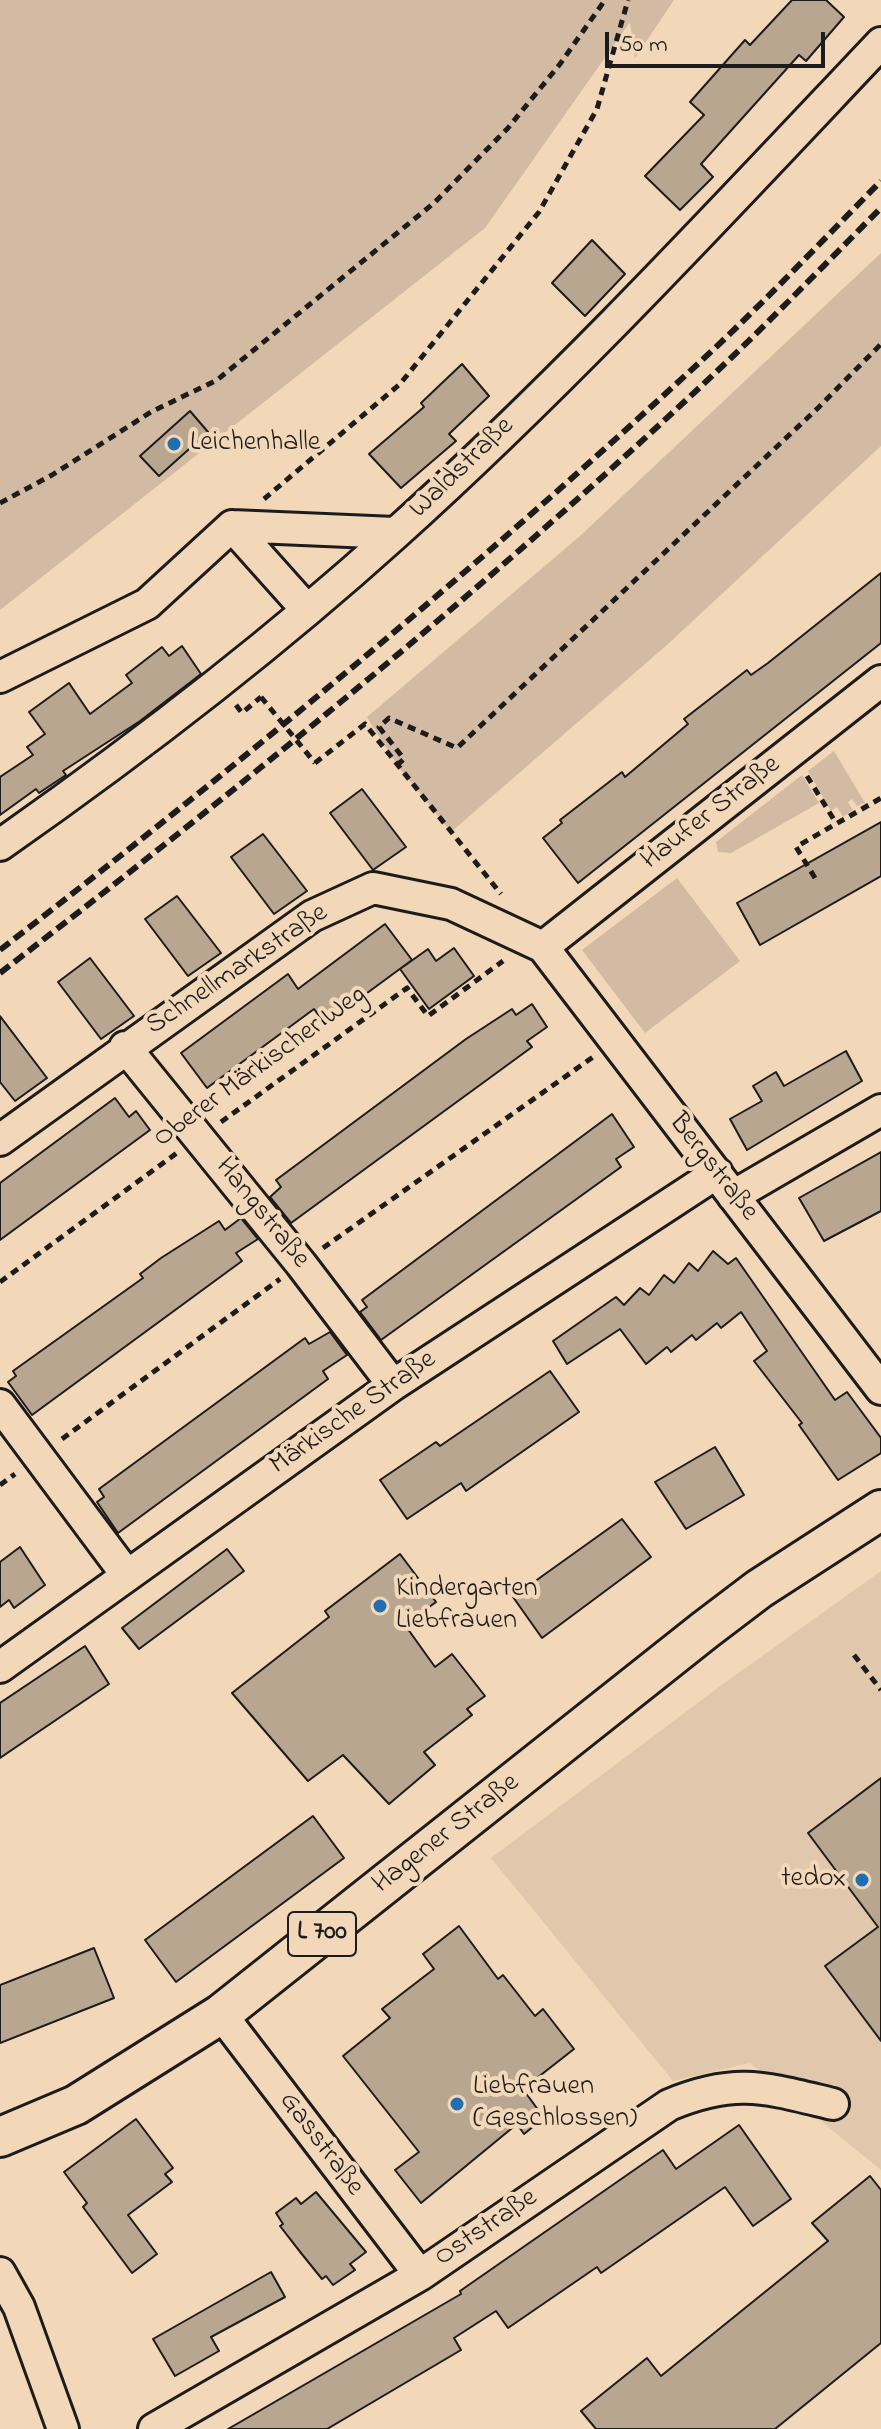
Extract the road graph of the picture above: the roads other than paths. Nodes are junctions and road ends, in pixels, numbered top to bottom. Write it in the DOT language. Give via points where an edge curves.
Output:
graph roads {
  1 [pos="881,43"];
  2 [pos="232,526"];
  3 [pos="395,533"];
  4 [pos="307,610"];
  5 [pos="0,677"];
  6 [pos="881,681"];
  7 [pos="0,845"];
  8 [pos="543,947"];
  9 [pos="125,1047"];
  10 [pos="881,1110"];
  11 [pos="0,1140"];
  12 [pos="725,1185"];
  13 [pos="393,1385"];
  14 [pos="881,1389"];
  15 [pos="0,1405"];
  16 [pos="881,1510"];
  17 [pos="126,1574"];
  18 [pos="0,1667"];
  19 [pos="221,2014"];
  20 [pos="833,2104"];
  21 [pos="0,2137"];
  22 [pos="0,2273"];
  23 [pos="420,2275"];
  24 [pos="63,2429"];
  25 [pos="154,2429"];
  1 -- 3 [label="street, Waldstraße" via="670,266"];
  2 -- 3 [label="street"];
  2 -- 4 [label="street"];
  2 -- 5 [label="street" via="147,604"];
  3 -- 4 [label="street, Waldstraße"];
  4 -- 7 [label="street, Waldstraße"];
  6 -- 8 [label="street, Haufer Straße"];
  8 -- 9 [label="street, Schnellmarkstraße" via="451,904 373,888 312,916"];
  8 -- 12 [label="street, Bergstraße"];
  9 -- 11 [label="street, Schnellmarkstraße"];
  9 -- 13 [label="street, Hangstraße"];
  10 -- 12 [label="street, Märkische Straße"];
  12 -- 13 [label="street, Märkische Straße"];
  12 -- 14 [label="street, Bergstraße"];
  13 -- 17 [label="street, Märkische Straße"];
  15 -- 17 [label="street"];
  16 -- 19 [label="main road, Hagener Straße / L 700" via="705,1630"];
  17 -- 18 [label="street, Märkische Straße"];
  19 -- 21 [label="main road, Hagener Straße / L 700" via="76,2105"];
  19 -- 23 [label="street, Gasstraße"];
  20 -- 23 [label="street, Oststraße" via="755,2086 699,2092 669,2105"];
  22 -- 24 [label="street" via="19,2307"];
  23 -- 25 [label="street, Oststraße"];
}
